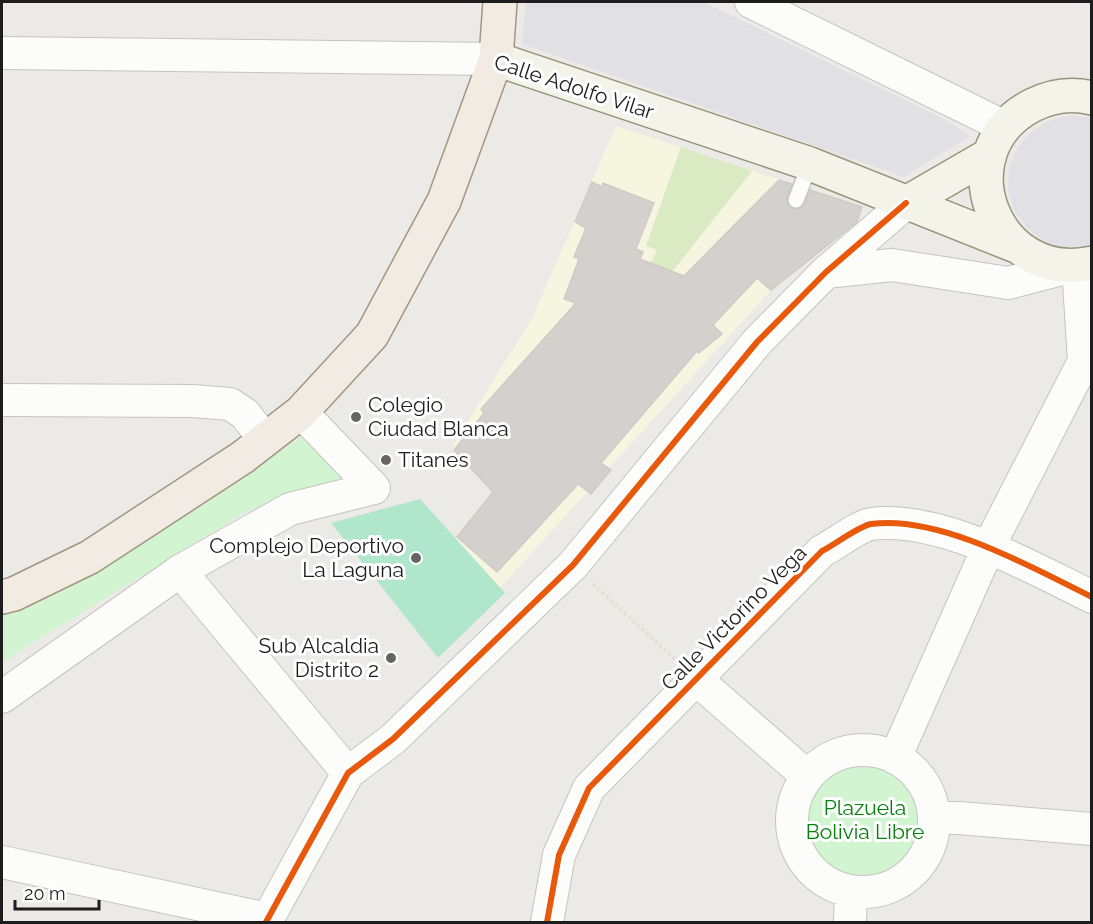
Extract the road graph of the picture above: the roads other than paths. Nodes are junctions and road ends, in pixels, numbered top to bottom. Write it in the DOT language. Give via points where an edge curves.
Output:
graph roads {
  1 [pos="500,2"];
  2 [pos="759,3"];
  3 [pos="2,52"];
  4 [pos="496,59"];
  5 [pos="1090,94"];
  6 [pos="997,141"];
  7 [pos="810,164"];
  8 [pos="796,200"];
  9 [pos="906,203"];
  10 [pos="1016,246"];
  11 [pos="1081,265"];
  12 [pos="826,272"];
  13 [pos="1092,297"];
  14 [pos="2,400"];
  15 [pos="301,412"];
  16 [pos="265,440"];
  17 [pos="989,546"];
  18 [pos="180,571"];
  19 [pos="2,597"];
  20 [pos="1092,597"];
  21 [pos="696,679"];
  22 [pos="2,697"];
  23 [pos="895,758"];
  24 [pos="348,773"];
  25 [pos="807,776"];
  26 [pos="934,816"];
  27 [pos="1092,829"];
  28 [pos="2,862"];
  29 [pos="850,907"];
  30 [pos="266,921"];
  31 [pos="547,922"];
  1 -- 4 [label="main road"];
  2 -- 6 [label="street"];
  3 -- 4 [label="street, Calle Adolfo Vilar"];
  4 -- 7 [label="main road, Calle Adolfo Vilar"];
  4 -- 15 [label="main road" via="444,201 372,335"];
  5 -- 6 [label="main road" via="1043,100 1023,110"];
  6 -- 9 [label="main road"];
  6 -- 10 [label="main road" via="986,172 987,194 1002,231"];
  7 -- 8 [label="lane"];
  7 -- 9 [label="main road, Calle Adolfo Vilar"];
  9 -- 10 [label="main road, Calle Adolfo Vilar"];
  9 -- 12 [label="street"];
  10 -- 11 [label="main road, Calle Adolfo Vilar" via="1040,260"];
  11 -- 12 [label="street" via="1008,284 892,265"];
  11 -- 13 [label="street"];
  11 -- 17 [label="street" via="1084,361"];
  12 -- 24 [label="street" via="757,342 573,565 393,739"];
  14 -- 16 [label="street" via="231,404 245,414"];
  15 -- 16 [label="main road"];
  15 -- 18 [label="street" via="374,489 290,509"];
  16 -- 19 [label="main road" via="90,557"];
  17 -- 20 [label="street, Calle Victorino Vega"];
  17 -- 21 [label="street, Calle Victorino Vega" via="915,526 869,524 822,551"];
  17 -- 23 [label="street"];
  18 -- 22 [label="street"];
  18 -- 24 [label="street"];
  21 -- 25 [label="street"];
  21 -- 31 [label="street, Calle Victorino Vega" via="589,788 559,855"];
  23 -- 25 [label="street" via="872,750 848,751 825,760"];
  23 -- 26 [label="street" via="915,772 928,792"];
  24 -- 30 [label="street"];
  25 -- 29 [label="street" via="791,823 796,847 808,868"];
  26 -- 27 [label="street"];
  26 -- 29 [label="street" via="925,858 911,874"];
  28 -- 30 [label="street"];
}
